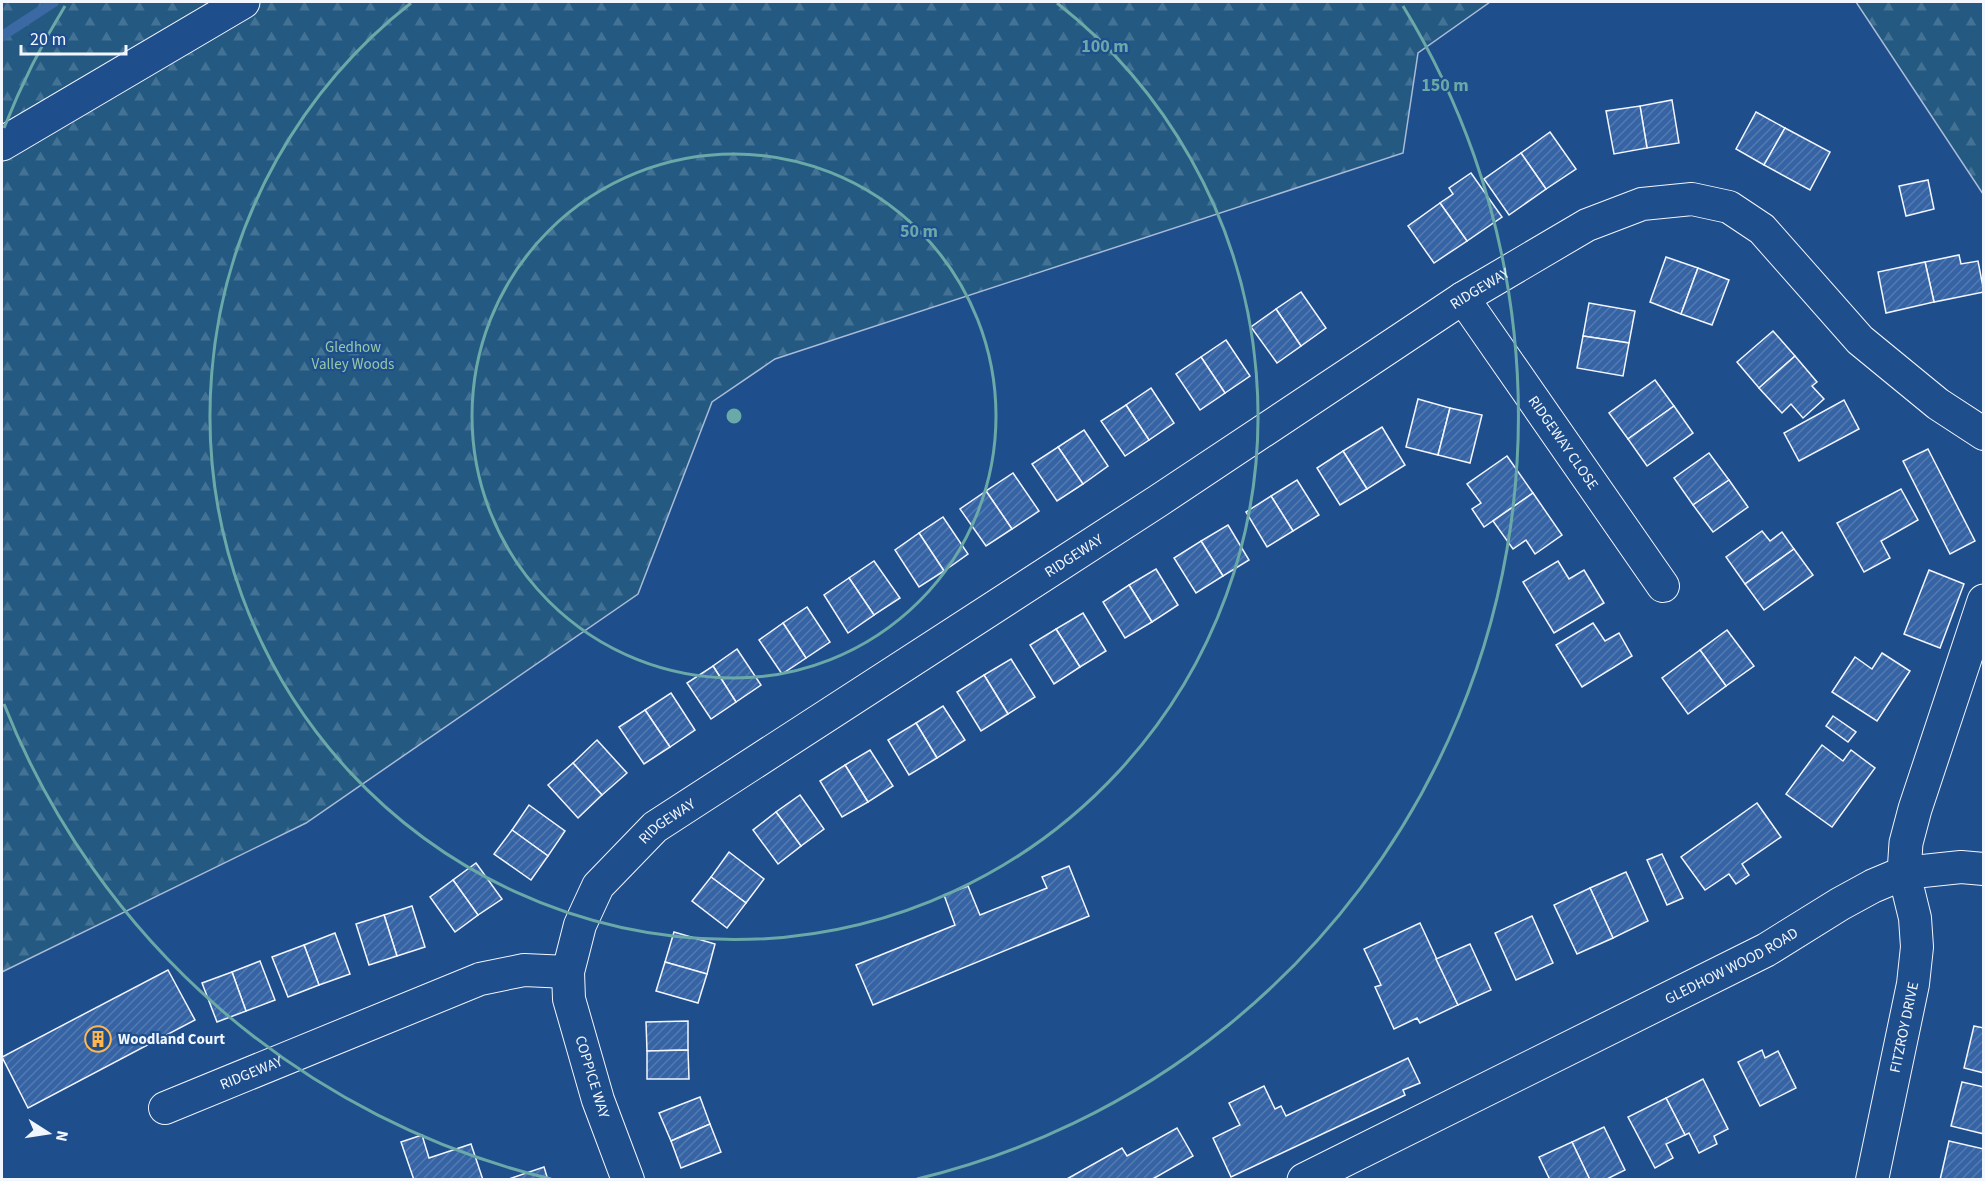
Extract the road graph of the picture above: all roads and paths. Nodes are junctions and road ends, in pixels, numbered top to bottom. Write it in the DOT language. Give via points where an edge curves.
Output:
graph roads {
  1 [pos="243,2"];
  2 [pos="2,144"];
  3 [pos="1463,298"];
  4 [pos="1983,434"];
  5 [pos="1663,586"];
  6 [pos="1983,601"];
  7 [pos="1983,869"];
  8 [pos="1904,873"];
  9 [pos="568,972"];
  10 [pos="165,1108"];
  11 [pos="627,1179"];
  12 [pos="1304,1179"];
  13 [pos="1872,1179"];
  1 -- 2 [label="street"];
  3 -- 4 [label="street, RIDGEWAY" via="1587,225 1642,204 1692,199 1730,207 1762,229 1860,340 1938,404"];
  3 -- 5 [label="street, RIDGEWAY CLOSE"];
  3 -- 9 [label="street, RIDGEWAY" via="655,827 598,886 580,925"];
  6 -- 8 [label="street" via="1915,809 1906,843"];
  7 -- 8 [label="street" via="1962,867"];
  8 -- 12 [label="street, GLEDHOW WOOD ROAD" via="1848,899 1766,950"];
  8 -- 13 [label="street, FITZROY DRIVE" via="1915,918 1917,947 1913,984"];
  9 -- 10 [label="street, RIDGEWAY" via="524,970 480,979"];
  9 -- 11 [label="street, COPPICE WAY" via="572,1010 598,1100"];
}
